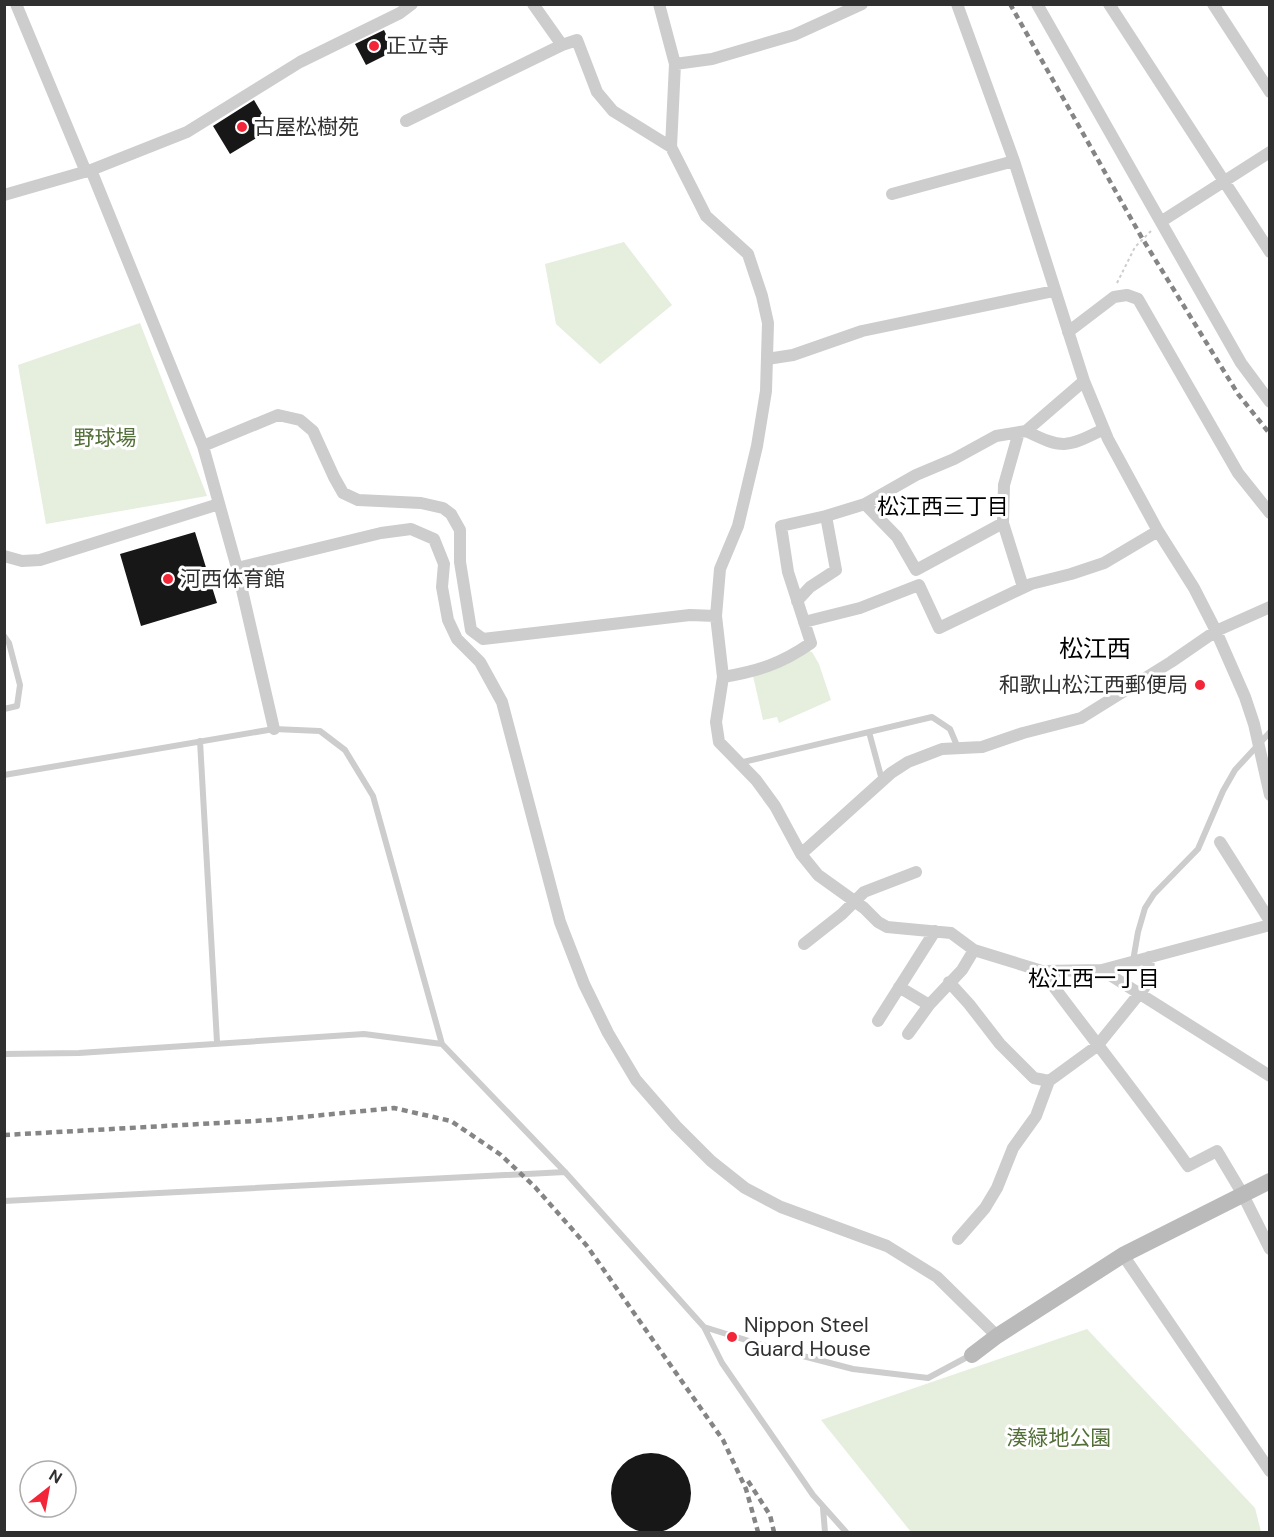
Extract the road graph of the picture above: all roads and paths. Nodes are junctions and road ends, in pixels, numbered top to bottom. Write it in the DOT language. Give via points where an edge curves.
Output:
graph roads {
  1 [pos="16,4"];
  2 [pos="412,4"];
  3 [pos="533,4"];
  4 [pos="659,4"];
  5 [pos="862,4"];
  6 [pos="957,4"];
  7 [pos="1037,4"];
  8 [pos="1109,4"];
  9 [pos="1213,4"];
  10 [pos="398,9"];
  11 [pos="562,45"];
  12 [pos="675,64"];
  13 [pos="1269,92"];
  14 [pos="406,121"];
  15 [pos="670,147"];
  16 [pos="1269,152"];
  17 [pos="1014,161"];
  18 [pos="88,171"];
  19 [pos="1224,182"];
  20 [pos="892,194"];
  21 [pos="4,195"];
  22 [pos="1162,221"];
  23 [pos="1269,252"];
  24 [pos="1054,291"];
  25 [pos="1114,297"];
  26 [pos="1068,332"];
  27 [pos="767,359"];
  28 [pos="1084,381"];
  29 [pos="1269,402"];
  30 [pos="1104,429"];
  31 [pos="1023,432"];
  32 [pos="202,446"];
  33 [pos="219,504"];
  34 [pos="865,504"];
  35 [pos="1269,513"];
  36 [pos="826,516"];
  37 [pos="1003,523"];
  38 [pos="1158,531"];
  39 [pos="4,556"];
  40 [pos="460,562"];
  41 [pos="444,564"];
  42 [pos="237,568"];
  43 [pos="1023,587"];
  44 [pos="797,601"];
  45 [pos="1266,612"];
  46 [pos="716,616"];
  47 [pos="804,622"];
  48 [pos="1216,631"];
  49 [pos="4,636"];
  50 [pos="723,677"];
  51 [pos="4,709"];
  52 [pos="274,729"];
  53 [pos="868,732"];
  54 [pos="1269,732"];
  55 [pos="200,741"];
  56 [pos="1258,744"];
  57 [pos="958,748"];
  58 [pos="738,763"];
  59 [pos="4,775"];
  60 [pos="882,781"];
  61 [pos="1269,795"];
  62 [pos="1220,842"];
  63 [pos="801,854"];
  64 [pos="916,872"];
  65 [pos="854,900"];
  66 [pos="1269,923"];
  67 [pos="935,931"];
  68 [pos="804,944"];
  69 [pos="974,950"];
  70 [pos="1149,957"];
  71 [pos="1133,962"];
  72 [pos="1102,970"];
  73 [pos="1042,971"];
  74 [pos="949,982"];
  75 [pos="899,987"];
  76 [pos="1139,994"];
  77 [pos="929,1005"];
  78 [pos="878,1021"];
  79 [pos="908,1035"];
  80 [pos="217,1042"];
  81 [pos="442,1044"];
  82 [pos="1097,1046"];
  83 [pos="4,1054"];
  84 [pos="1269,1076"];
  85 [pos="1049,1081"];
  86 [pos="565,1173"];
  87 [pos="1269,1181"];
  88 [pos="1242,1193"];
  89 [pos="4,1201"];
  90 [pos="958,1239"];
  91 [pos="1269,1249"];
  92 [pos="1124,1255"];
  93 [pos="704,1328"];
  94 [pos="997,1336"];
  95 [pos="972,1355"];
  96 [pos="1269,1472"];
  97 [pos="823,1507"];
  98 [pos="825,1533"];
  99 [pos="846,1533"];
  1 -- 18 [label="street"];
  2 -- 10 [label="street"];
  3 -- 11 [label="street"];
  4 -- 12 [label="street"];
  5 -- 12 [label="street" via="794,35 712,59"];
  6 -- 17 [label="street"];
  7 -- 22 [label="street"];
  8 -- 19 [label="street"];
  9 -- 13 [label="street"];
  10 -- 18 [label="street" via="300,62 187,132"];
  11 -- 14 [label="street"];
  11 -- 15 [label="street" via="577,40 597,92 614,111"];
  12 -- 15 [label="street"];
  15 -- 27 [label="street" via="706,216 748,254 768,323"];
  16 -- 19 [label="street"];
  17 -- 20 [label="street"];
  17 -- 24 [label="street"];
  18 -- 21 [label="street"];
  18 -- 32 [label="street"];
  19 -- 22 [label="street"];
  19 -- 23 [label="street"];
  22 -- 25 [label="path" via="1135,247"];
  22 -- 29 [label="street" via="1241,363"];
  24 -- 26 [label="street"];
  24 -- 27 [label="street" via="862,331 793,355"];
  25 -- 26 [label="street"];
  25 -- 35 [label="street" via="1126,295 1137,299 1238,473"];
  26 -- 28 [label="street"];
  27 -- 46 [label="street" via="757,446 738,526 720,569"];
  28 -- 30 [label="street"];
  28 -- 31 [label="street"];
  30 -- 31 [label="street" via="1071,445 1049,443"];
  30 -- 38 [label="street"];
  31 -- 34 [label="street" via="996,436"];
  31 -- 37 [label="street" via="1004,485"];
  32 -- 33 [label="street"];
  32 -- 40 [label="street" via="278,415 300,420 314,431 343,492 358,500 421,503 444,508 451,514 460,530"];
  33 -- 39 [label="street" via="40,560"];
  33 -- 42 [label="street"];
  34 -- 36 [label="street"];
  34 -- 37 [label="street" via="897,537 916,570"];
  36 -- 44 [label="street" via="836,570"];
  36 -- 44 [label="street" via="781,526"];
  37 -- 43 [label="street"];
  38 -- 43 [label="street" via="1104,563"];
  38 -- 48 [label="street"];
  40 -- 41 [label="street"];
  40 -- 46 [label="street" via="471,630 483,639 690,615"];
  41 -- 42 [label="street" via="434,540 411,529 381,532"];
  41 -- 94 [label="street" via="442,587 448,620 457,639 480,662 502,702 560,922 589,994 636,1080 711,1161 745,1188 782,1207 887,1246 937,1277"];
  42 -- 52 [label="street"];
  43 -- 47 [label="street" via="939,628 919,585 860,608"];
  44 -- 47 [label="street"];
  45 -- 48 [label="street"];
  46 -- 50 [label="street"];
  47 -- 50 [label="street" via="811,644 795,655 759,671"];
  48 -- 56 [label="street" via="1245,697"];
  48 -- 57 [label="street" via="1081,718 982,747"];
  49 -- 51 [label="lane" via="20,685 17,706"];
  50 -- 58 [label="street" via="716,722 719,742"];
  52 -- 55 [label="lane"];
  52 -- 81 [label="lane" via="320,731 345,750 373,796"];
  53 -- 57 [label="lane" via="932,717 950,729"];
  53 -- 58 [label="lane"];
  53 -- 60 [label="lane"];
  54 -- 56 [label="lane"];
  55 -- 59 [label="lane"];
  55 -- 80 [label="lane"];
  56 -- 61 [label="street"];
  56 -- 71 [label="lane" via="1223,790 1198,849 1145,908"];
  57 -- 60 [label="street" via="942,748 908,762"];
  58 -- 63 [label="street" via="775,806"];
  60 -- 63 [label="street"];
  62 -- 66 [label="street"];
  63 -- 65 [label="street" via="818,876"];
  64 -- 65 [label="street" via="864,892"];
  65 -- 67 [label="street" via="887,927"];
  65 -- 68 [label="street"];
  66 -- 70 [label="street"];
  67 -- 69 [label="street" via="951,933"];
  67 -- 75 [label="street"];
  69 -- 73 [label="street"];
  69 -- 74 [label="street"];
  70 -- 71 [label="street"];
  70 -- 76 [label="street" via="1148,977"];
  71 -- 72 [label="street"];
  72 -- 73 [label="street"];
  72 -- 76 [label="street"];
  73 -- 82 [label="street"];
  74 -- 77 [label="street"];
  74 -- 85 [label="street" via="999,1044 1034,1078"];
  75 -- 77 [label="street"];
  75 -- 78 [label="street"];
  76 -- 82 [label="street"];
  76 -- 84 [label="street"];
  77 -- 79 [label="street"];
  80 -- 81 [label="lane" via="364,1034"];
  80 -- 83 [label="lane" via="79,1053"];
  81 -- 86 [label="lane"];
  82 -- 85 [label="street"];
  82 -- 88 [label="street" via="1188,1166 1217,1151"];
  85 -- 90 [label="street" via="1036,1116 1013,1148 997,1188"];
  86 -- 89 [label="lane"];
  86 -- 93 [label="lane"];
  87 -- 88 [label="street"];
  88 -- 91 [label="street"];
  88 -- 92 [label="street"];
  92 -- 94 [label="street"];
  92 -- 96 [label="street"];
  93 -- 95 [label="lane" via="852,1369 928,1378"];
  93 -- 97 [label="lane" via="722,1363"];
  94 -- 95 [label="street"];
  97 -- 98 [label="lane"];
  97 -- 99 [label="lane"];
}
